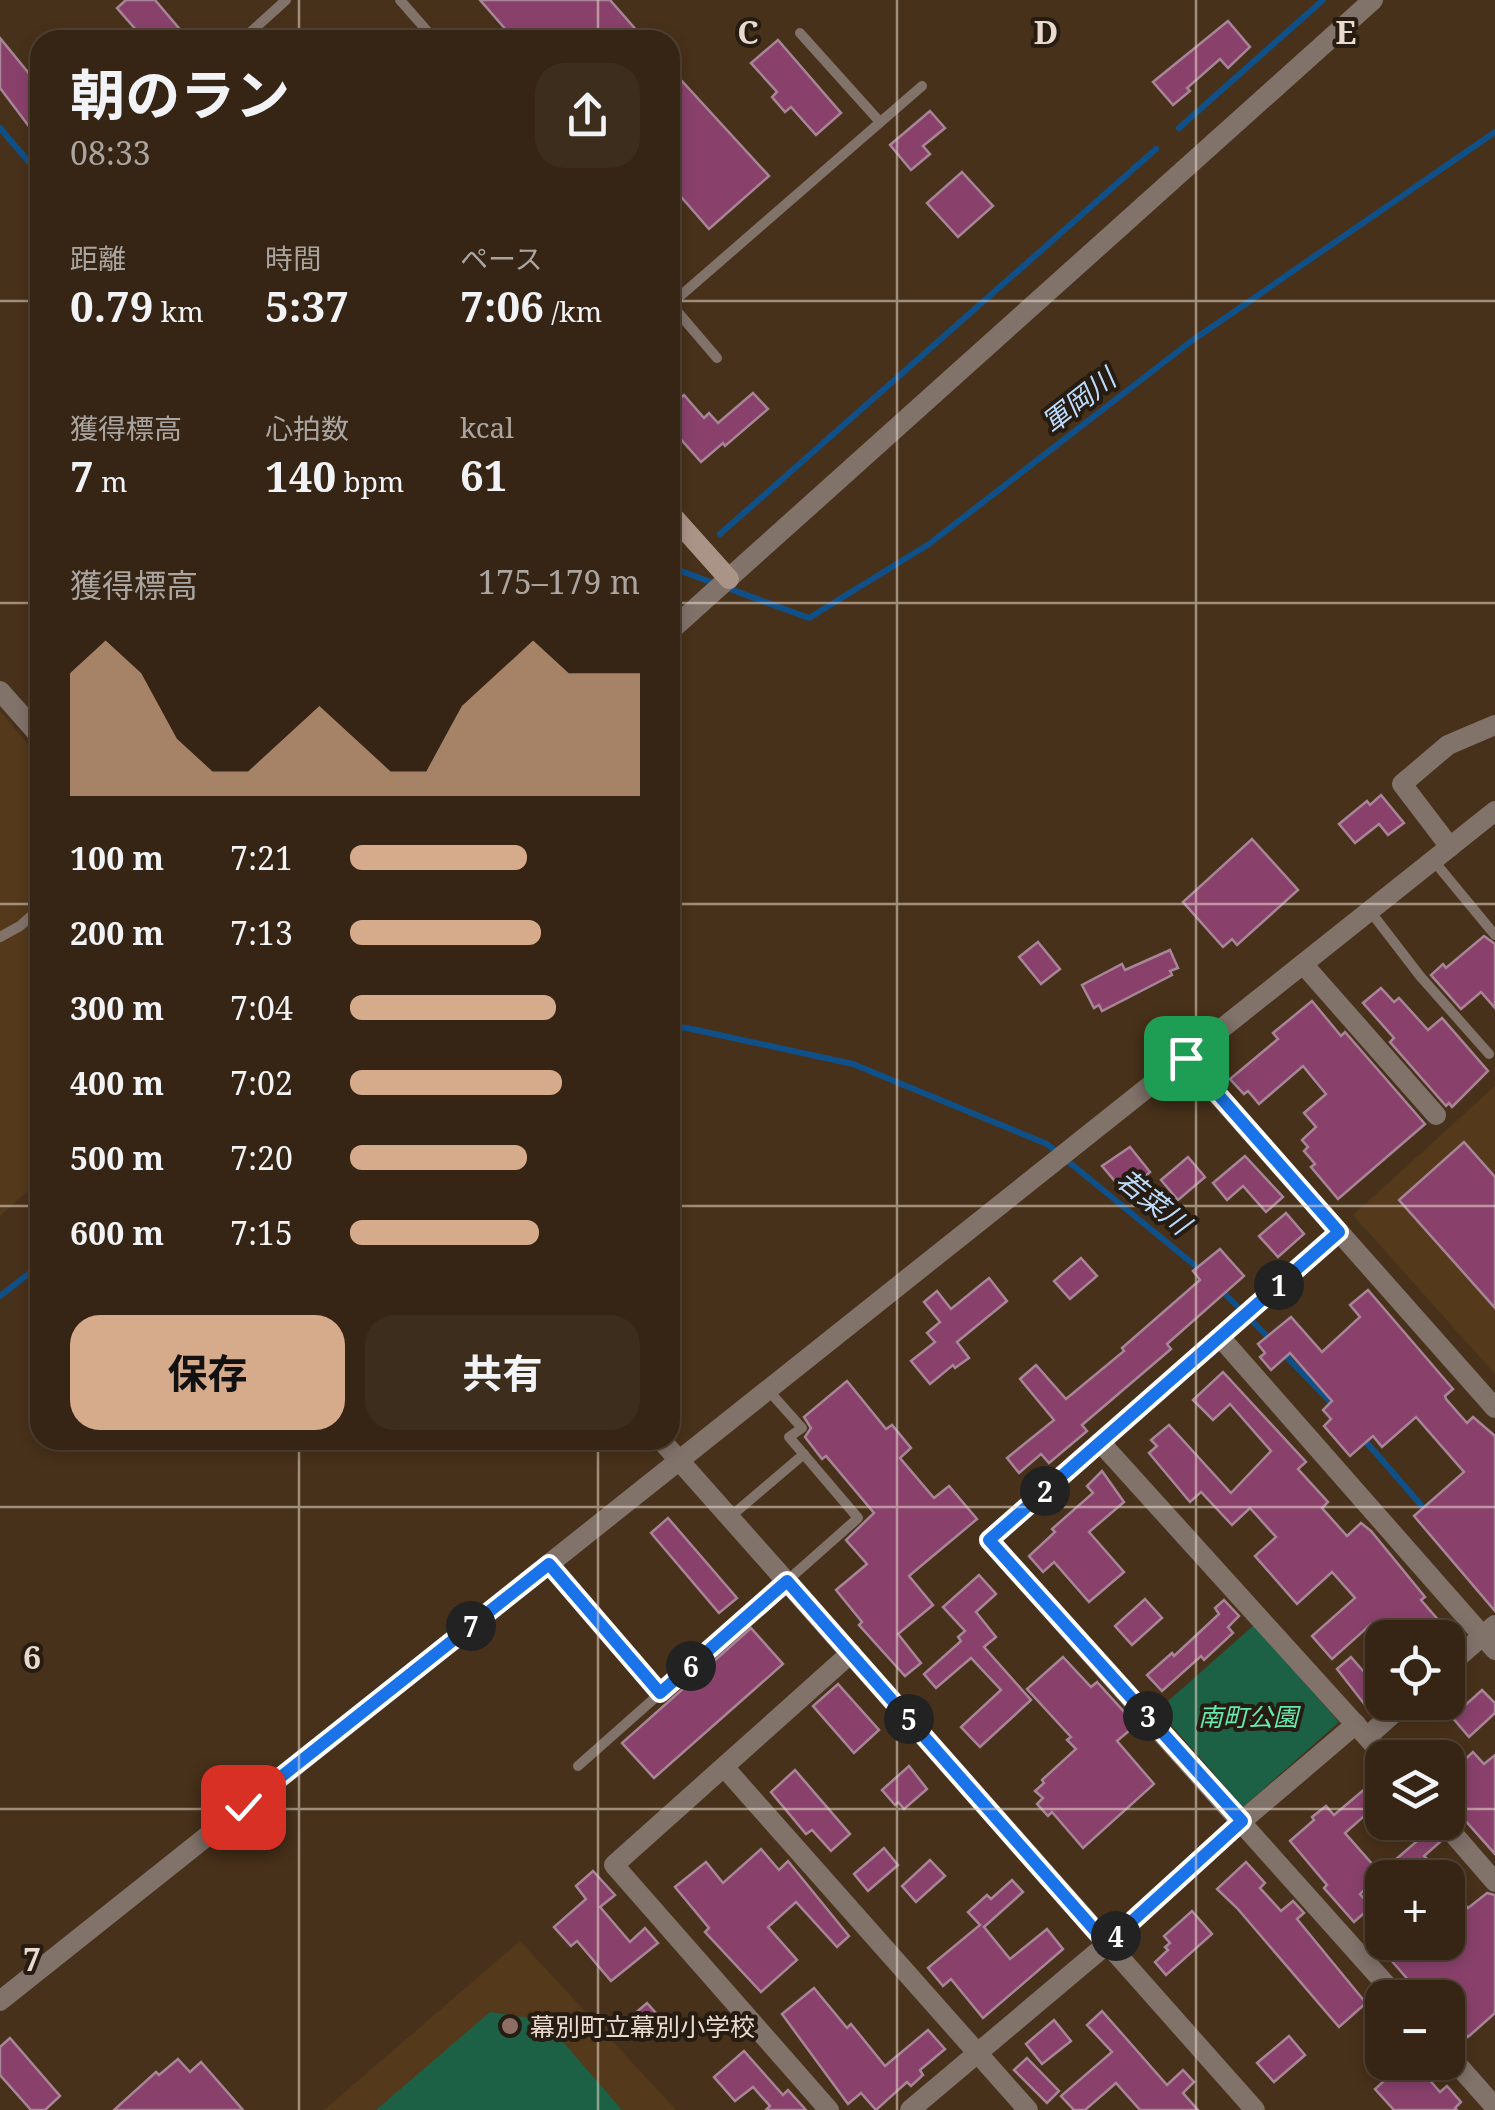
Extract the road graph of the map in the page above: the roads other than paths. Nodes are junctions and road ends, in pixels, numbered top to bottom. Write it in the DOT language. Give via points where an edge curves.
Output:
graph roads {
  1 [pos="286,0"];
  2 [pos="400,0"];
  3 [pos="1373,0"];
  4 [pos="254,30"];
  5 [pos="426,30"];
  6 [pos="800,33"];
  7 [pos="922,86"];
  8 [pos="880,122"];
  9 [pos="680,295"];
  10 [pos="680,315"];
  11 [pos="717,358"];
  12 [pos="680,524"];
  13 [pos="729,579"];
  14 [pos="680,622"];
  15 [pos="0,691"];
  16 [pos="30,725"];
  17 [pos="1495,725"];
  18 [pos="1495,810"];
  19 [pos="1441,854"];
  20 [pos="1370,911"];
  21 [pos="30,917"];
  22 [pos="1495,934"];
  23 [pos="0,936"];
  24 [pos="1303,964"];
  25 [pos="1489,1054"];
  26 [pos="1186,1058"];
  27 [pos="1436,1115"];
  28 [pos="1339,1232"];
  29 [pos="1220,1337"];
  30 [pos="768,1390"];
  31 [pos="1495,1408"];
  32 [pos="1100,1442"];
  33 [pos="670,1450"];
  34 [pos="804,1454"];
  35 [pos="679,1460"];
  36 [pos="730,1517"];
  37 [pos="549,1564"];
  38 [pos="787,1581"];
  39 [pos="1491,1637"];
  40 [pos="851,1653"];
  41 [pos="1465,1655"];
  42 [pos="660,1693"];
  43 [pos="1378,1720"];
  44 [pos="1362,1730"];
  45 [pos="1371,1740"];
  46 [pos="578,1766"];
  47 [pos="724,1766"];
  48 [pos="1242,1821"];
  49 [pos="1459,1840"];
  50 [pos="1495,1882"];
  51 [pos="1107,1944"];
  52 [pos="1382,1980"];
  53 [pos="0,2001"];
  54 [pos="977,2053"];
  55 [pos="1465,2074"];
  56 [pos="1495,2108"];
  57 [pos="829,2110"];
  58 [pos="910,2110"];
  59 [pos="1028,2110"];
  60 [pos="1255,2110"];
  1 -- 4 [label="lane"];
  2 -- 5 [label="lane"];
  3 -- 13 [label="street"];
  6 -- 8 [label="lane"];
  7 -- 8 [label="lane"];
  8 -- 9 [label="lane"];
  10 -- 11 [label="lane"];
  12 -- 13 [label="street"];
  13 -- 14 [label="street"];
  15 -- 16 [label="street"];
  17 -- 19 [label="street" via="1448,745 1402,784"];
  18 -- 19 [label="street"];
  19 -- 20 [label="street"];
  19 -- 22 [label="lane"];
  20 -- 24 [label="street"];
  20 -- 25 [label="lane"];
  21 -- 23 [label="lane"];
  24 -- 26 [label="street"];
  24 -- 27 [label="street"];
  26 -- 28 [label="street"];
  26 -- 30 [label="street"];
  28 -- 29 [label="street"];
  28 -- 31 [label="street"];
  29 -- 32 [label="street"];
  29 -- 39 [label="street"];
  30 -- 34 [label="lane" via="802,1428 790,1437"];
  30 -- 35 [label="street"];
  32 -- 44 [label="street"];
  32 -- 48 [label="street" via="989,1540"];
  33 -- 35 [label="street"];
  34 -- 36 [label="lane"];
  34 -- 38 [label="lane" via="858,1518"];
  35 -- 36 [label="street"];
  35 -- 37 [label="street"];
  36 -- 38 [label="street"];
  37 -- 42 [label="lane"];
  37 -- 53 [label="street"];
  38 -- 40 [label="street"];
  38 -- 42 [label="lane"];
  39 -- 41 [label="street"];
  40 -- 47 [label="street"];
  40 -- 51 [label="street"];
  42 -- 46 [label="lane"];
  43 -- 44 [label="street"];
  44 -- 45 [label="street"];
  44 -- 48 [label="street"];
  47 -- 54 [label="street"];
  47 -- 57 [label="street" via="614,1864"];
  48 -- 51 [label="street"];
  48 -- 52 [label="street"];
  49 -- 50 [label="street"];
  51 -- 54 [label="street"];
  51 -- 60 [label="street"];
  54 -- 58 [label="street"];
  54 -- 59 [label="street"];
  55 -- 56 [label="street"];
}
